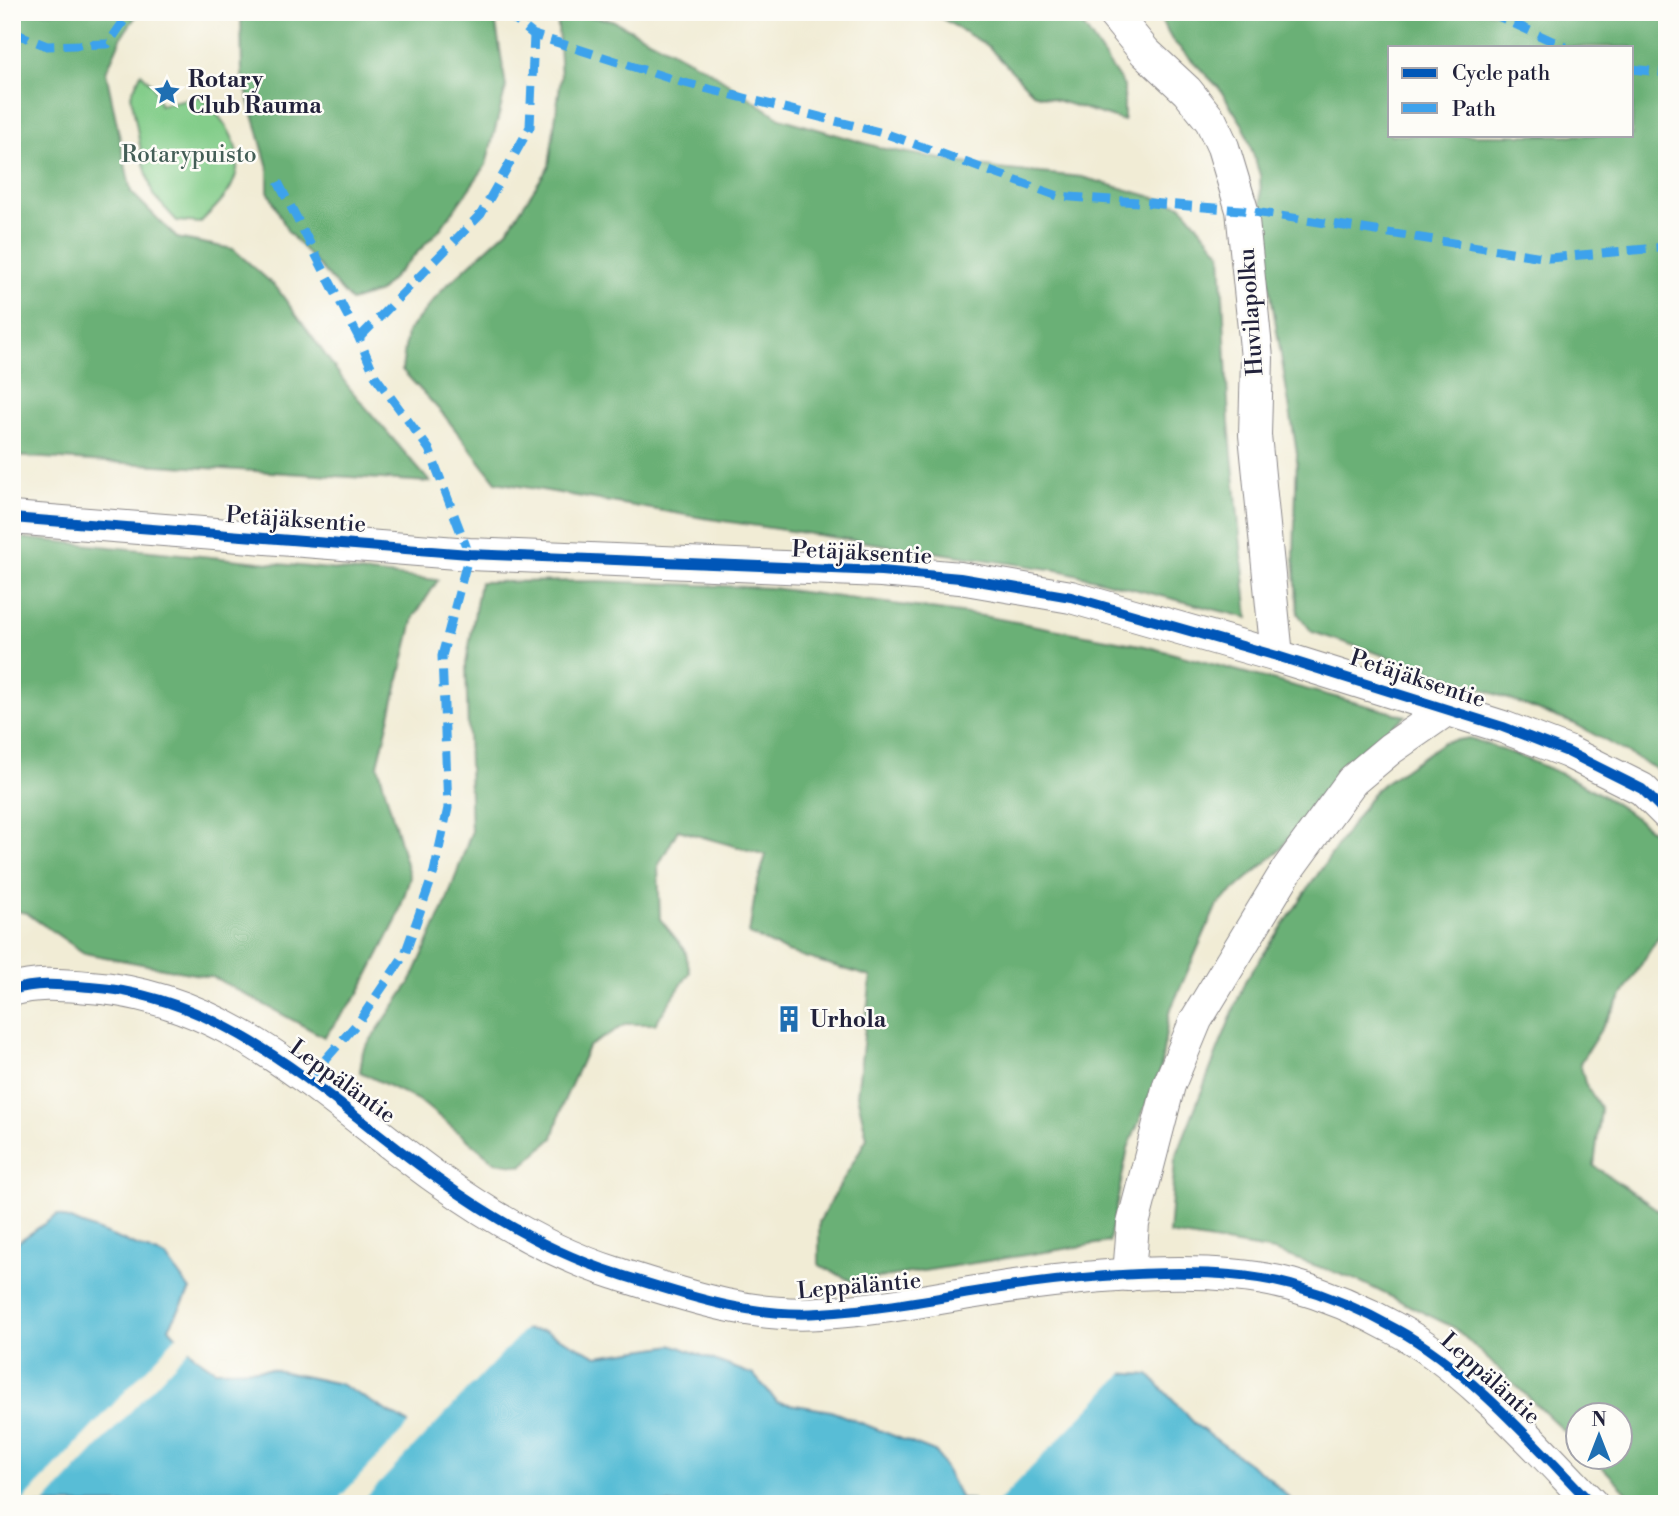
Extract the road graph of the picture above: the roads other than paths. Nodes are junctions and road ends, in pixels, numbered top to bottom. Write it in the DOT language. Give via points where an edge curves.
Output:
graph roads {
  1 [pos="1112,12"];
  2 [pos="12,518"];
  3 [pos="1277,656"];
  4 [pos="1449,708"];
  5 [pos="1667,814"];
  6 [pos="12,990"];
  7 [pos="1129,1275"];
  8 [pos="1592,1504"];
  1 -- 3 [label="street, Huvilapolku" via="1212,121 1242,210 1257,358 1255,435"];
  2 -- 3 [label="street, Petäjäksentie" via="469,554 960,578 1071,597"];
  3 -- 4 [label="street, Petäjäksentie"];
  4 -- 5 [label="street, Petäjäksentie" via="1568,752 1642,789"];
  4 -- 7 [label="street" via="1352,781 1287,870 1196,1020 1169,1085 1133,1224"];
  6 -- 7 [label="street, Leppäläntie" via="37,983 124,989 182,1007 240,1034 310,1078 438,1179 519,1230 591,1265 746,1310 818,1314"];
  7 -- 8 [label="street, Leppäläntie" via="1214,1275 1288,1284 1339,1301 1399,1330 1449,1364"];
}
